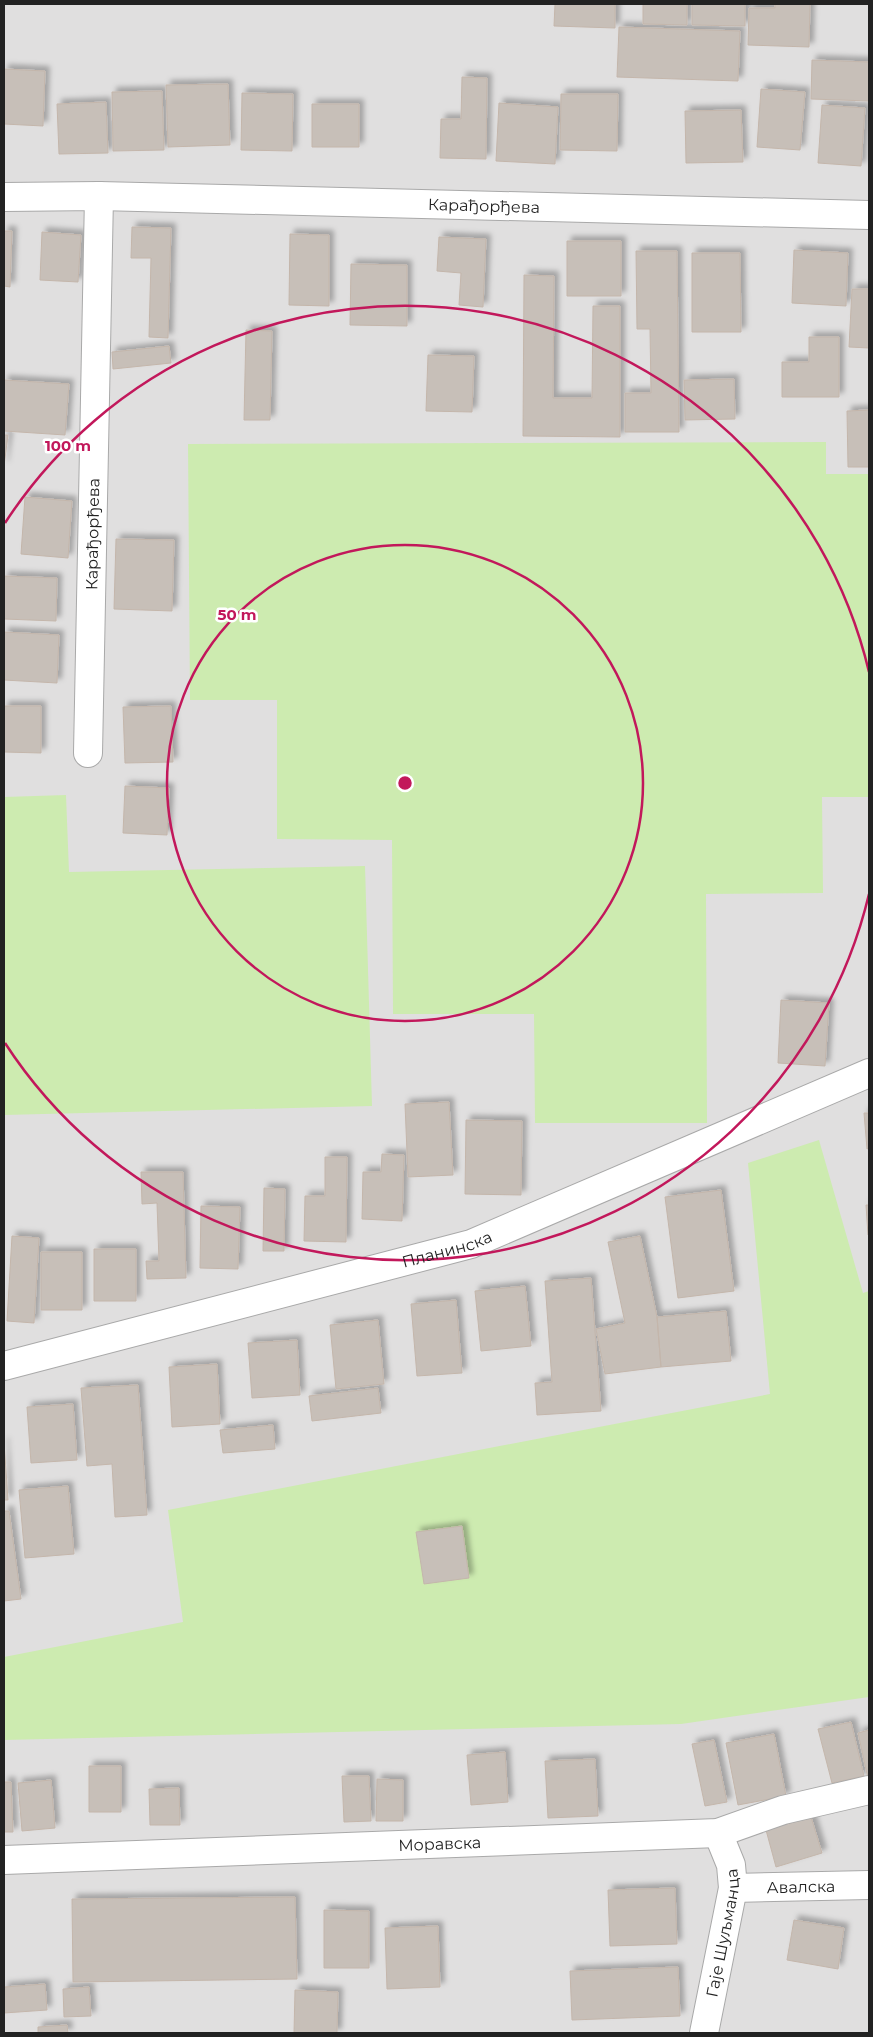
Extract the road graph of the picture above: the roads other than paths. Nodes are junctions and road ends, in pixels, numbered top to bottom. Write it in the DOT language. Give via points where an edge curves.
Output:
graph roads {
  1 [pos="99,196"];
  2 [pos="4,197"];
  3 [pos="869,215"];
  4 [pos="88,754"];
  5 [pos="869,1073"];
  6 [pos="4,1366"];
  7 [pos="869,1790"];
  8 [pos="718,1833"];
  9 [pos="4,1860"];
  10 [pos="869,1885"];
  11 [pos="732,1888"];
  12 [pos="704,2033"];
  1 -- 2 [label="street, Карађорђева"];
  1 -- 3 [label="street, Карађорђева"];
  1 -- 4 [label="street, Карађорђева"];
  5 -- 6 [label="street, Планинска" via="471,1244"];
  7 -- 8 [label="street, Моравска" via="783,1810"];
  8 -- 9 [label="street, Моравска"];
  8 -- 11 [label="street, Гаје Шуљманца" via="730,1866"];
  10 -- 11 [label="street, Авалска"];
  11 -- 12 [label="street, Гаје Шуљманца"];
}
